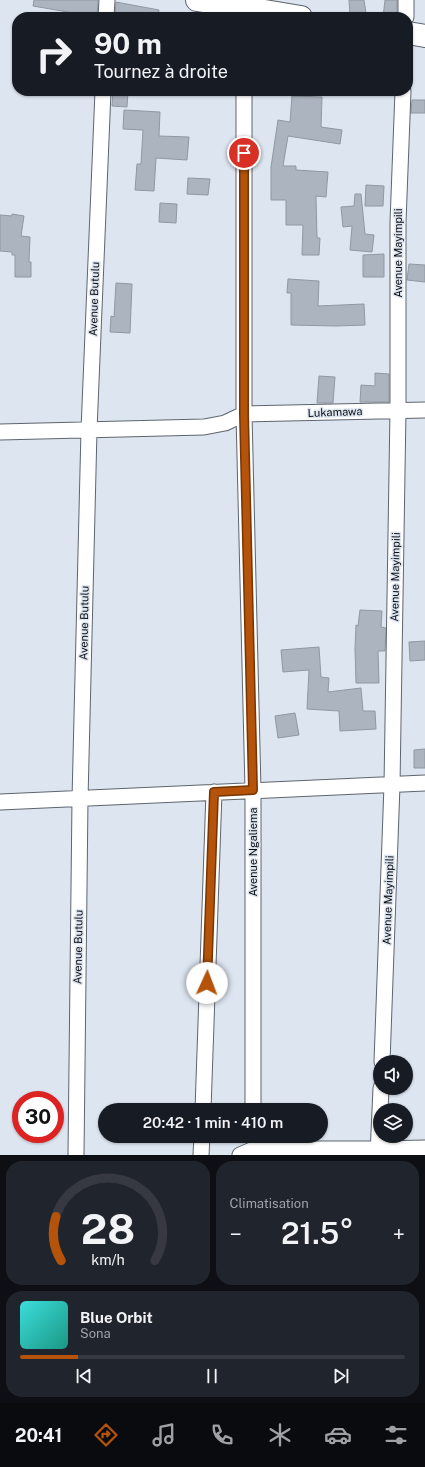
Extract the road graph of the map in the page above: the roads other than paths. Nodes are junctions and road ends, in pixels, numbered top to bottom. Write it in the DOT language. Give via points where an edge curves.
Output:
graph roads {
  1 [pos="107,0"];
  2 [pos="197,0"];
  3 [pos="406,0"];
  4 [pos="244,8"];
  5 [pos="106,12"];
  6 [pos="269,12"];
  7 [pos="406,12"];
  8 [pos="413,34"];
  9 [pos="425,36"];
  10 [pos="103,96"];
  11 [pos="244,96"];
  12 [pos="403,96"];
  13 [pos="398,410"];
  14 [pos="425,410"];
  15 [pos="244,414"];
  16 [pos="89,430"];
  17 [pos="0,432"];
  18 [pos="425,783"];
  19 [pos="392,785"];
  20 [pos="253,790"];
  21 [pos="214,792"];
  22 [pos="80,799"];
  23 [pos="0,802"];
  24 [pos="382,1055"];
  25 [pos="381,1095"];
  26 [pos="203,1103"];
  27 [pos="253,1103"];
  28 [pos="202,1143"];
  29 [pos="254,1147"];
  30 [pos="425,1148"];
  31 [pos="378,1152"];
  32 [pos="76,1155"];
  33 [pos="201,1155"];
  34 [pos="240,1155"];
  1 -- 5 [label="street"];
  2 -- 4 [label="main road"];
  3 -- 7 [label="street"];
  4 -- 6 [label="main road"];
  8 -- 9 [label="main road"];
  10 -- 16 [label="street, Avenue Butulu"];
  11 -- 15 [label="street, Avenue Ngaliema"];
  12 -- 13 [label="street, Avenue Mayimpili" via="398,222"];
  13 -- 14 [label="street, Lukamawa"];
  13 -- 15 [label="street, Lukamawa"];
  13 -- 19 [label="street, Avenue Mayimpili"];
  15 -- 16 [label="street" via="225,423 204,427"];
  15 -- 20 [label="street, Avenue Ngaliema"];
  16 -- 17 [label="street"];
  16 -- 22 [label="street, Avenue Butulu"];
  18 -- 19 [label="street"];
  19 -- 20 [label="street"];
  19 -- 24 [label="street, Avenue Mayimpili"];
  20 -- 21 [label="street"];
  20 -- 27 [label="street, Avenue Ngaliema"];
  21 -- 22 [label="street"];
  21 -- 26 [label="street"];
  22 -- 23 [label="street"];
  22 -- 32 [label="street, Avenue Butulu"];
  25 -- 31 [label="street"];
  28 -- 33 [label="street"];
  29 -- 31 [label="street"];
  29 -- 34 [label="street"];
  30 -- 31 [label="street"];
}
